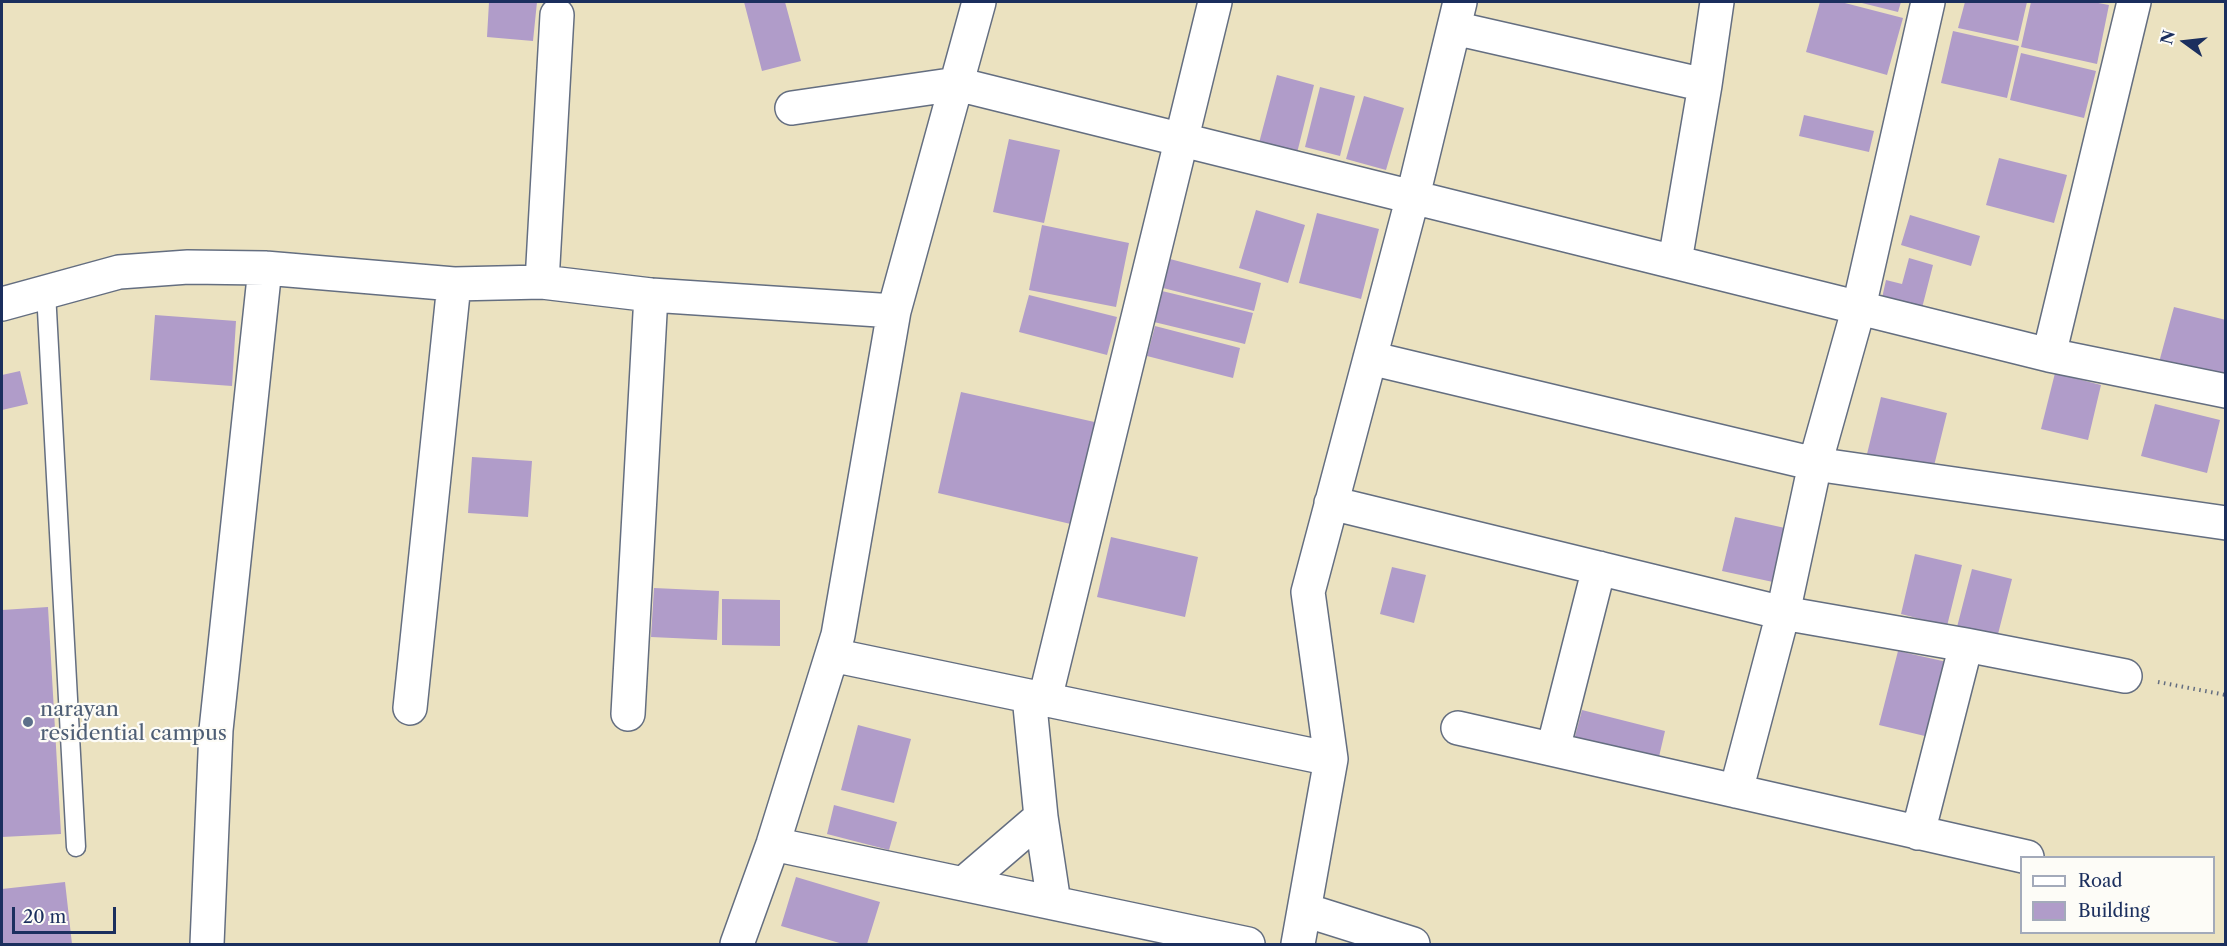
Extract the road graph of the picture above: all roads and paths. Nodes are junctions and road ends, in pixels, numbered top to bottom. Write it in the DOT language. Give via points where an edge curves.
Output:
graph roads {
  1 [pos="980,2"];
  2 [pos="1215,2"];
  3 [pos="1717,2"];
  4 [pos="1928,2"];
  5 [pos="2134,2"];
  6 [pos="557,15"];
  7 [pos="1457,15"];
  8 [pos="957,84"];
  9 [pos="1705,85"];
  10 [pos="792,108"];
  11 [pos="1183,139"];
  12 [pos="1413,196"];
  13 [pos="1675,261"];
  14 [pos="265,268"];
  15 [pos="542,282"];
  16 [pos="454,284"];
  17 [pos="46,292"];
  18 [pos="651,295"];
  19 [pos="2,304"];
  20 [pos="1859,307"];
  21 [pos="894,310"];
  22 [pos="2049,355"];
  23 [pos="1370,358"];
  24 [pos="2226,391"];
  25 [pos="1815,464"];
  26 [pos="1331,503"];
  27 [pos="2226,523"];
  28 [pos="1599,568"];
  29 [pos="1783,613"];
  30 [pos="1966,645"];
  31 [pos="832,655"];
  32 [pos="2125,676"];
  33 [pos="2226,695"];
  34 [pos="1037,697"];
  35 [pos="410,708"];
  36 [pos="628,714"];
  37 [pos="1458,728"];
  38 [pos="1553,749"];
  39 [pos="1331,759"];
  40 [pos="1736,791"];
  41 [pos="1041,817"];
  42 [pos="1918,833"];
  43 [pos="773,844"];
  44 [pos="76,847"];
  45 [pos="2022,856"];
  46 [pos="963,884"];
  47 [pos="1054,903"];
  48 [pos="1305,910"];
  49 [pos="207,945"];
  50 [pos="738,945"];
  51 [pos="1248,945"];
  52 [pos="1298,945"];
  53 [pos="1413,945"];
  1 -- 8 [label="street"];
  2 -- 11 [label="street"];
  3 -- 9 [label="street"];
  4 -- 20 [label="street"];
  5 -- 22 [label="street"];
  6 -- 15 [label="street"];
  7 -- 9 [label="street"];
  7 -- 12 [label="street"];
  8 -- 10 [label="street"];
  8 -- 11 [label="street"];
  8 -- 21 [label="street"];
  9 -- 13 [label="street"];
  11 -- 12 [label="street"];
  11 -- 34 [label="street"];
  12 -- 13 [label="street"];
  12 -- 23 [label="street"];
  13 -- 20 [label="street"];
  14 -- 16 [label="street"];
  14 -- 17 [label="street" via="188,267 119,272"];
  14 -- 49 [label="street" via="216,730"];
  15 -- 16 [label="street"];
  15 -- 18 [label="street"];
  16 -- 35 [label="street"];
  17 -- 19 [label="street"];
  17 -- 44 [label="lane"];
  18 -- 21 [label="street"];
  18 -- 36 [label="street"];
  20 -- 22 [label="street"];
  20 -- 25 [label="street"];
  21 -- 31 [label="street"];
  22 -- 24 [label="street"];
  23 -- 25 [label="street"];
  23 -- 26 [label="street"];
  25 -- 27 [label="street"];
  25 -- 29 [label="street"];
  26 -- 28 [label="street"];
  26 -- 39 [label="street" via="1308,592"];
  28 -- 29 [label="street"];
  28 -- 38 [label="street"];
  29 -- 30 [label="street"];
  29 -- 40 [label="street"];
  30 -- 32 [label="street"];
  30 -- 42 [label="street"];
  31 -- 34 [label="street"];
  31 -- 43 [label="street"];
  32 -- 33 [label="path"];
  34 -- 39 [label="street"];
  34 -- 41 [label="street"];
  37 -- 38 [label="street"];
  38 -- 40 [label="street"];
  39 -- 48 [label="street"];
  40 -- 42 [label="street"];
  41 -- 46 [label="street"];
  41 -- 47 [label="street"];
  42 -- 45 [label="street"];
  43 -- 46 [label="street"];
  43 -- 50 [label="street"];
  46 -- 47 [label="street"];
  47 -- 51 [label="street"];
  48 -- 52 [label="street"];
  48 -- 53 [label="street"];
}
